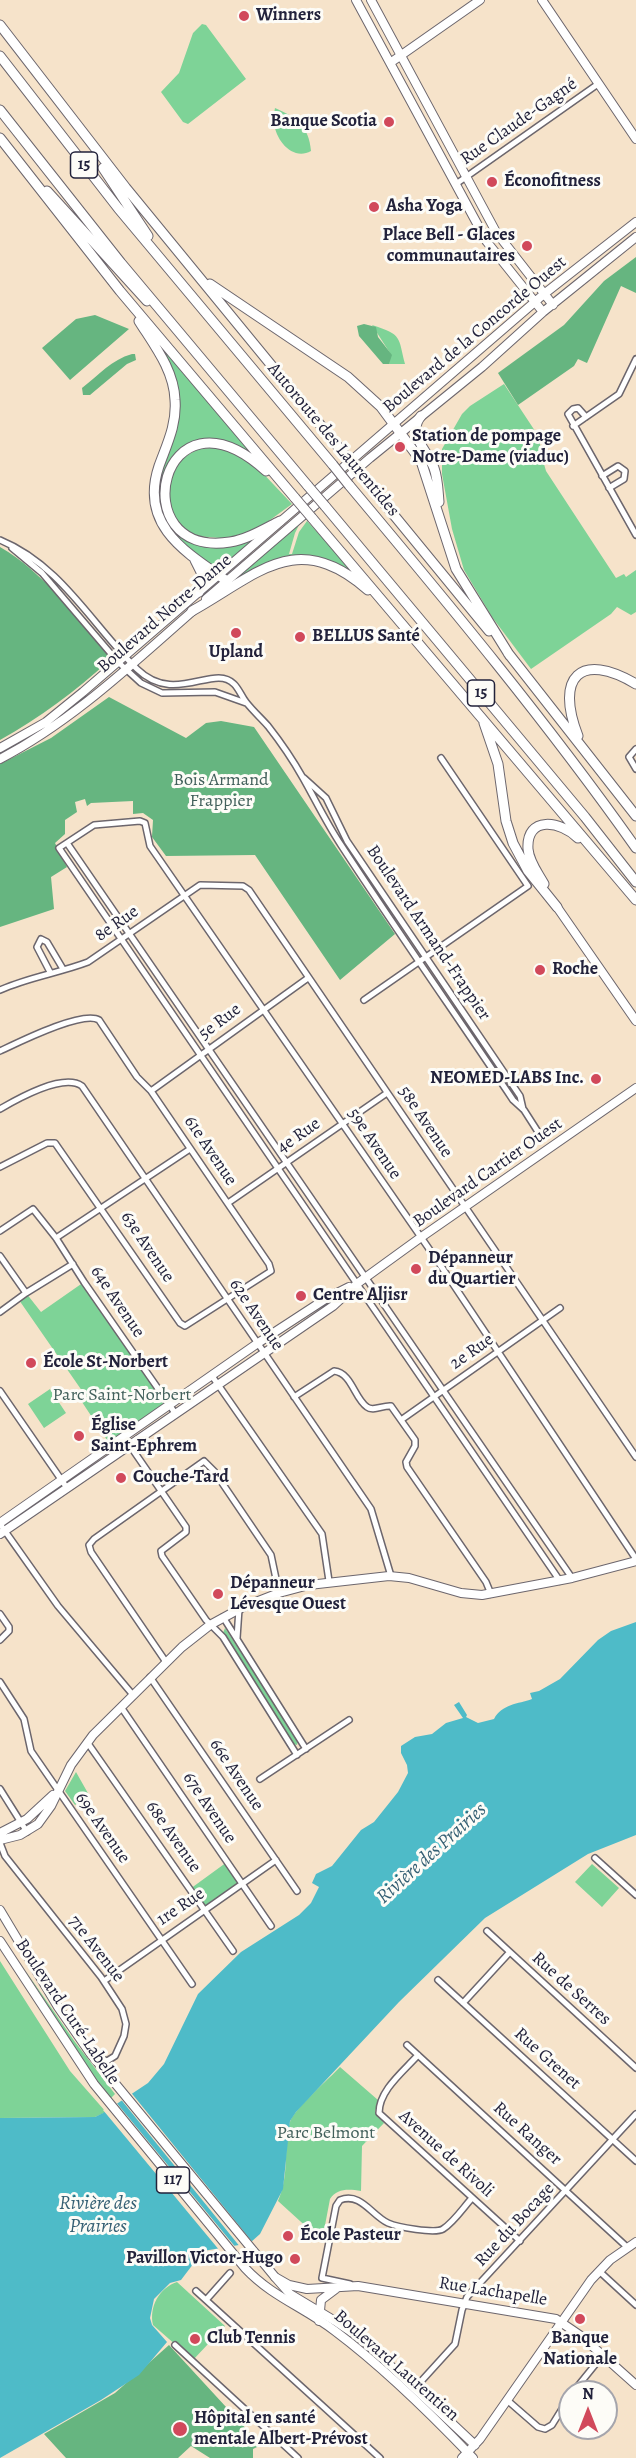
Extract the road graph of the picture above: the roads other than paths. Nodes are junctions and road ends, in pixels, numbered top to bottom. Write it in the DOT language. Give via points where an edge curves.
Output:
graph roads {
  1 [pos="356,0"];
  2 [pos="371,0"];
  3 [pos="480,0"];
  4 [pos="542,0"];
  5 [pos="0,25"];
  6 [pos="0,56"];
  7 [pos="401,56"];
  8 [pos="390,63"];
  9 [pos="598,84"];
  10 [pos="0,110"];
  11 [pos="64,110"];
  12 [pos="0,138"];
  13 [pos="636,139"];
  14 [pos="18,161"];
  15 [pos="467,178"];
  16 [pos="456,184"];
  17 [pos="636,222"];
  18 [pos="636,237"];
  19 [pos="191,267"];
  20 [pos="170,271"];
  21 [pos="120,291"];
  22 [pos="544,294"];
  23 [pos="534,302"];
  24 [pos="553,305"];
  25 [pos="543,312"];
  26 [pos="171,322"];
  27 [pos="636,359"];
  28 [pos="628,375"];
  29 [pos="636,378"];
  30 [pos="421,417"];
  31 [pos="586,417"];
  32 [pos="394,423"];
  33 [pos="573,426"];
  34 [pos="401,433"];
  35 [pos="334,470"];
  36 [pos="602,476"];
  37 [pos="346,483"];
  38 [pos="609,489"];
  39 [pos="295,498"];
  40 [pos="441,519"];
  41 [pos="280,521"];
  42 [pos="636,535"];
  43 [pos="0,541"];
  44 [pos="194,558"];
  45 [pos="223,578"];
  46 [pos="199,592"];
  47 [pos="391,610"];
  48 [pos="192,611"];
  49 [pos="125,655"];
  50 [pos="510,656"];
  51 [pos="118,662"];
  52 [pos="132,663"];
  53 [pos="125,669"];
  54 [pos="636,684"];
  55 [pos="247,704"];
  56 [pos="481,716"];
  57 [pos="582,746"];
  58 [pos="0,748"];
  59 [pos="636,749"];
  60 [pos="441,758"];
  61 [pos="0,759"];
  62 [pos="636,770"];
  63 [pos="303,777"];
  64 [pos="636,816"];
  65 [pos="67,843"];
  66 [pos="636,848"];
  67 [pos="612,871"];
  68 [pos="636,882"];
  69 [pos="95,884"];
  70 [pos="87,890"];
  71 [pos="183,895"];
  72 [pos="636,900"];
  73 [pos="557,907"];
  74 [pos="131,934"];
  75 [pos="121,941"];
  76 [pos="426,958"];
  77 [pos="420,962"];
  78 [pos="63,969"];
  79 [pos="50,972"];
  80 [pos="308,978"];
  81 [pos="0,990"];
  82 [pos="171,993"];
  83 [pos="161,999"];
  84 [pos="364,1000"];
  85 [pos="262,1009"];
  86 [pos="636,1021"];
  87 [pos="210,1049"];
  88 [pos="0,1051"];
  89 [pos="200,1056"];
  90 [pos="636,1088"];
  91 [pos="151,1091"];
  92 [pos="387,1093"];
  93 [pos="246,1103"];
  94 [pos="0,1108"];
  95 [pos="238,1109"];
  96 [pos="524,1110"];
  97 [pos="342,1124"];
  98 [pos="540,1135"];
  99 [pos="190,1149"];
  100 [pos="287,1162"];
  101 [pos="0,1167"];
  102 [pos="279,1168"];
  103 [pos="146,1178"];
  104 [pos="228,1203"];
  105 [pos="102,1207"];
  106 [pos="464,1207"];
  107 [pos="325,1218"];
  108 [pos="317,1223"];
  109 [pos="0,1231"];
  110 [pos="56,1238"];
  111 [pos="420,1238"];
  112 [pos="0,1256"];
  113 [pos="73,1264"];
  114 [pos="366,1277"];
  115 [pos="358,1283"];
  116 [pos="26,1293"];
  117 [pos="228,1300"];
  118 [pos="560,1308"];
  119 [pos="0,1312"];
  120 [pos="542,1321"];
  121 [pos="398,1324"];
  122 [pos="391,1330"];
  123 [pos="258,1343"];
  124 [pos="264,1352"];
  125 [pos="498,1352"];
  126 [pos="212,1376"];
  127 [pos="217,1384"];
  128 [pos="443,1390"];
  129 [pos="0,1391"];
  130 [pos="435,1396"];
  131 [pos="294,1397"];
  132 [pos="170,1405"];
  133 [pos="175,1413"];
  134 [pos="401,1420"];
  135 [pos="123,1437"];
  136 [pos="477,1440"];
  137 [pos="129,1445"];
  138 [pos="469,1446"];
  139 [pos="636,1457"];
  140 [pos="62,1480"];
  141 [pos="67,1488"];
  142 [pos="162,1490"];
  143 [pos="517,1499"];
  144 [pos="508,1504"];
  145 [pos="1,1528"];
  146 [pos="636,1560"];
  147 [pos="391,1576"];
  148 [pos="572,1578"];
  149 [pos="329,1581"];
  150 [pos="560,1581"];
  151 [pos="279,1593"];
  152 [pos="490,1594"];
  153 [pos="239,1609"];
  154 [pos="0,1614"];
  155 [pos="224,1617"];
  156 [pos="210,1625"];
  157 [pos="0,1640"];
  158 [pos="237,1640"];
  159 [pos="166,1662"];
  160 [pos="150,1677"];
  161 [pos="0,1682"];
  162 [pos="133,1695"];
  163 [pos="121,1707"];
  164 [pos="349,1720"];
  165 [pos="87,1742"];
  166 [pos="306,1749"];
  167 [pos="297,1755"];
  168 [pos="261,1779"];
  169 [pos="0,1789"];
  170 [pos="58,1789"];
  171 [pos="21,1823"];
  172 [pos="27,1832"];
  173 [pos="0,1833"];
  174 [pos="0,1842"];
  175 [pos="596,1858"];
  176 [pos="276,1860"];
  177 [pos="241,1884"];
  178 [pos="297,1891"];
  179 [pos="636,1895"];
  180 [pos="204,1909"];
  181 [pos="0,1911"];
  182 [pos="271,1926"];
  183 [pos="487,1931"];
  184 [pos="161,1939"];
  185 [pos="0,1941"];
  186 [pos="232,1951"];
  187 [pos="509,1953"];
  188 [pos="438,1980"];
  189 [pos="104,1981"];
  190 [pos="192,1984"];
  191 [pos="463,2003"];
  192 [pos="407,2044"];
  193 [pos="90,2053"];
  194 [pos="418,2055"];
  195 [pos="636,2068"];
  196 [pos="636,2114"];
  197 [pos="613,2139"];
  198 [pos="636,2160"];
  199 [pos="567,2191"];
  200 [pos="472,2198"];
  201 [pos="520,2241"];
  202 [pos="636,2242"];
  203 [pos="627,2247"];
  204 [pos="250,2250"];
  205 [pos="238,2260"];
  206 [pos="599,2271"];
  207 [pos="230,2273"];
  208 [pos="275,2277"];
  209 [pos="358,2286"];
  210 [pos="338,2288"];
  211 [pos="196,2291"];
  212 [pos="206,2300"];
  213 [pos="464,2303"];
  214 [pos="636,2305"];
  215 [pos="319,2316"];
  216 [pos="561,2321"];
  217 [pos="175,2345"];
  218 [pos="603,2355"];
  219 [pos="583,2380"];
  220 [pos="636,2385"];
  221 [pos="415,2388"];
  222 [pos="507,2400"];
  223 [pos="558,2415"];
  224 [pos="475,2445"];
  225 [pos="468,2456"];
  226 [pos="298,2458"];
  227 [pos="380,2458"];
  1 -- 8 [label="street"];
  2 -- 7 [label="street"];
  3 -- 7 [label="street"];
  4 -- 9 [label="street"];
  5 -- 11 [label="highway"];
  6 -- 20 [label="highway, Autoroute des Laurentides / 15"];
  7 -- 8 [label="street"];
  7 -- 15 [label="street"];
  8 -- 16 [label="street"];
  9 -- 13 [label="street"];
  9 -- 15 [label="street, Rue Claude-Gagné"];
  10 -- 26 [label="highway, 15"];
  11 -- 19 [label="highway"];
  11 -- 20 [label="highway"];
  12 -- 14 [label="highway"];
  14 -- 21 [label="highway"];
  14 -- 26 [label="highway" via="136,291"];
  15 -- 16 [label="street, Rue Claude-Gagné"];
  15 -- 22 [label="street" via="502,242"];
  16 -- 23 [label="street" via="491,248"];
  17 -- 22 [label="street, Boulevard de la Concorde Ouest"];
  18 -- 24 [label="street, Boulevard de la Concorde Ouest"];
  19 -- 32 [label="highway" via="215,288 348,377"];
  19 -- 50 [label="highway, bridge"];
  20 -- 35 [label="highway, Autoroute des Laurentides / 15"];
  21 -- 39 [label="highway"];
  21 -- 44 [label="highway" via="162,358 174,388 174,421 154,496 165,529"];
  22 -- 23 [label="street, Boulevard de la Concorde Ouest"];
  22 -- 24 [label="street"];
  23 -- 25 [label="street"];
  23 -- 32 [label="street, Boulevard de la Concorde Ouest"];
  24 -- 25 [label="street, Boulevard de la Concorde Ouest"];
  25 -- 30 [label="street, Boulevard de la Concorde Ouest"];
  26 -- 68 [label="highway, 15, bridge"];
  27 -- 28 [label="street"];
  28 -- 29 [label="street"];
  28 -- 31 [label="street" via="619,394"];
  30 -- 34 [label="street, Boulevard de la Concorde Ouest"];
  30 -- 40 [label="highway" via="416,435 435,469"];
  31 -- 33 [label="street"];
  31 -- 33 [label="street" via="580,408 570,411"];
  32 -- 34 [label="highway"];
  32 -- 35 [label="street, Boulevard de la Concorde Ouest"];
  33 -- 36 [label="street"];
  34 -- 37 [label="street, Boulevard de la Concorde Ouest"];
  34 -- 40 [label="highway" via="423,464"];
  35 -- 37 [label="highway, Autoroute des Laurentides / 15, bridge"];
  35 -- 41 [label="street, Boulevard Notre-Dame"];
  36 -- 38 [label="street"];
  36 -- 38 [label="street" via="618,466 625,471 624,479"];
  37 -- 45 [label="street, Boulevard Notre-Dame"];
  37 -- 66 [label="highway, Autoroute des Laurentides / 15" via="514,684"];
  38 -- 42 [label="street"];
  39 -- 41 [label="highway" via="252,458 224,444 190,449 169,470 164,486 165,506 176,525 189,536 208,542 231,542"];
  39 -- 47 [label="highway, bridge"];
  40 -- 50 [label="highway" via="456,569"];
  41 -- 45 [label="street, Boulevard Notre-Dame"];
  43 -- 49 [label="street, Boulevard Armand-Frappier" via="22,550 45,567"];
  43 -- 51 [label="street, Boulevard Armand-Frappier" via="42,573"];
  44 -- 45 [label="highway"];
  44 -- 46 [label="highway" via="202,574"];
  45 -- 46 [label="street, Boulevard Notre-Dame"];
  45 -- 48 [label="street, Boulevard Notre-Dame"];
  46 -- 49 [label="street, Boulevard Notre-Dame"];
  47 -- 48 [label="highway" via="343,570 319,561 296,559 255,573"];
  47 -- 56 [label="highway"];
  48 -- 52 [label="street, Boulevard Notre-Dame"];
  49 -- 51 [label="street, Boulevard Notre-Dame"];
  49 -- 52 [label="street, Boulevard Armand-Frappier"];
  50 -- 57 [label="highway"];
  51 -- 53 [label="street, Boulevard Armand-Frappier"];
  51 -- 58 [label="street, Boulevard Notre-Dame" via="51,718"];
  52 -- 53 [label="street, Boulevard Notre-Dame"];
  52 -- 55 [label="street, Boulevard Armand-Frappier" via="150,679 167,685 216,677 228,679"];
  53 -- 55 [label="street, Boulevard Armand-Frappier" via="158,692 215,692"];
  53 -- 61 [label="street, Boulevard Notre-Dame" via="63,721"];
  54 -- 57 [label="highway" via="600,669 588,670 575,679 568,707"];
  55 -- 63 [label="street, Boulevard Armand-Frappier" via="271,729"];
  56 -- 67 [label="highway"];
  56 -- 73 [label="highway" via="499,769 513,843 528,871"];
  57 -- 64 [label="highway"];
  59 -- 62 [label="street" via="629,755"];
  60 -- 76 [label="street" via="528,886"];
  63 -- 76 [label="street, Boulevard Armand-Frappier" via="326,798 347,841"];
  63 -- 77 [label="street, Boulevard Armand-Frappier" via="330,829"];
  65 -- 69 [label="street"];
  65 -- 70 [label="street, 59e Avenue" via="59,848"];
  65 -- 71 [label="street, 59e Avenue" via="96,824 144,822 150,846"];
  67 -- 72 [label="highway"];
  67 -- 73 [label="highway" via="565,827 550,823 538,827 529,841 529,856"];
  69 -- 70 [label="street"];
  69 -- 74 [label="street"];
  70 -- 75 [label="street"];
  71 -- 74 [label="street, 8e Rue"];
  71 -- 80 [label="street, 58e Avenue" via="200,885 243,886"];
  71 -- 85 [label="street, 59e Avenue"];
  73 -- 86 [label="street"];
  74 -- 75 [label="street, 8e Rue"];
  74 -- 82 [label="street"];
  75 -- 78 [label="street, 8e Rue" via="88,962"];
  75 -- 83 [label="street"];
  76 -- 77 [label="street"];
  76 -- 96 [label="street, Boulevard Armand-Frappier" via="520,1096"];
  77 -- 84 [label="street"];
  77 -- 96 [label="street, Boulevard Armand-Frappier" via="513,1100"];
  78 -- 79 [label="street, 8e Rue"];
  78 -- 79 [label="street" via="47,942 41,939 36,947"];
  79 -- 81 [label="street, 8e Rue"];
  80 -- 85 [label="street, 5e Rue"];
  80 -- 92 [label="street, 58e Avenue"];
  82 -- 83 [label="street"];
  82 -- 87 [label="street"];
  83 -- 89 [label="street"];
  85 -- 87 [label="street, 5e Rue"];
  85 -- 97 [label="street, 59e Avenue"];
  87 -- 89 [label="street, 5e Rue"];
  87 -- 93 [label="street"];
  88 -- 91 [label="street, 61e Avenue" via="93,1017 104,1025 137,1077"];
  89 -- 91 [label="street, 5e Rue"];
  89 -- 95 [label="street"];
  90 -- 106 [label="street, Boulevard Cartier Ouest"];
  91 -- 99 [label="street, 61e Avenue"];
  92 -- 97 [label="street, 4e Rue"];
  92 -- 106 [label="street, 58e Avenue"];
  93 -- 95 [label="street"];
  93 -- 100 [label="street"];
  94 -- 103 [label="street, 62e Avenue" via="61,1081 75,1081"];
  95 -- 102 [label="street"];
  96 -- 98 [label="street, Boulevard Armand-Frappier"];
  97 -- 100 [label="street, 4e Rue"];
  97 -- 111 [label="street, 59e Avenue"];
  99 -- 103 [label="street"];
  99 -- 104 [label="street, 61e Avenue"];
  100 -- 102 [label="street, 4e Rue"];
  100 -- 107 [label="street"];
  101 -- 105 [label="street, 63e Avenue" via="47,1143 55,1143"];
  102 -- 104 [label="street, 4e Rue"];
  102 -- 108 [label="street"];
  103 -- 105 [label="street"];
  103 -- 117 [label="street, 62e Avenue"];
  104 -- 117 [label="street, 61e Avenue" via="271,1271"];
  105 -- 110 [label="street"];
  105 -- 117 [label="street, 63e Avenue" via="180,1323 189,1325"];
  106 -- 111 [label="street, Boulevard Cartier Ouest"];
  106 -- 120 [label="street, 58e Avenue"];
  107 -- 108 [label="street"];
  107 -- 114 [label="street"];
  108 -- 115 [label="street"];
  109 -- 110 [label="street, 64e Avenue" via="33,1209"];
  110 -- 113 [label="street, 64e Avenue"];
  111 -- 114 [label="street, Boulevard Cartier Ouest"];
  111 -- 125 [label="street, 59e Avenue"];
  112 -- 116 [label="street"];
  113 -- 116 [label="street"];
  113 -- 132 [label="street, 64e Avenue"];
  114 -- 115 [label="street, Boulevard Cartier Ouest"];
  114 -- 121 [label="street"];
  115 -- 122 [label="street"];
  115 -- 123 [label="street, Boulevard Cartier Ouest" via="327,1298"];
  115 -- 124 [label="street, Boulevard Cartier Ouest" via="333,1306"];
  116 -- 119 [label="street"];
  117 -- 123 [label="street, 62e Avenue"];
  118 -- 120 [label="street, 2e Rue"];
  120 -- 125 [label="street, 2e Rue"];
  120 -- 139 [label="street, 58e Avenue"];
  121 -- 122 [label="street"];
  121 -- 128 [label="street"];
  122 -- 130 [label="street"];
  123 -- 124 [label="street, 62e Avenue"];
  123 -- 126 [label="street, Boulevard Cartier Ouest"];
  124 -- 127 [label="street, Boulevard Cartier Ouest"];
  124 -- 131 [label="street, 62e Avenue"];
  125 -- 128 [label="street, 2e Rue"];
  125 -- 146 [label="street, 59e Avenue"];
  126 -- 127 [label="street"];
  126 -- 132 [label="street, Boulevard Cartier Ouest"];
  127 -- 133 [label="street, Boulevard Cartier Ouest"];
  127 -- 149 [label="street" via="322,1534"];
  128 -- 130 [label="street, 2e Rue"];
  128 -- 136 [label="street"];
  129 -- 140 [label="street"];
  130 -- 134 [label="street, 2e Rue"];
  130 -- 138 [label="street"];
  131 -- 134 [label="street" via="340,1371 367,1408 391,1406"];
  131 -- 147 [label="street, 62e Avenue" via="371,1509"];
  132 -- 133 [label="street, 64e Avenue"];
  132 -- 135 [label="street, Boulevard Cartier Ouest"];
  133 -- 137 [label="street, Boulevard Cartier Ouest"];
  134 -- 152 [label="street" via="415,1440 407,1467 486,1582"];
  135 -- 137 [label="street"];
  135 -- 140 [label="street, Boulevard Cartier Ouest"];
  136 -- 138 [label="street"];
  136 -- 143 [label="street"];
  137 -- 141 [label="street, Boulevard Cartier Ouest"];
  137 -- 142 [label="street"];
  138 -- 144 [label="street"];
  140 -- 141 [label="street"];
  140 -- 145 [label="street, Boulevard Cartier Ouest"];
  141 -- 145 [label="street, Boulevard Cartier Ouest"];
  142 -- 151 [label="street" via="204,1461 271,1555"];
  142 -- 156 [label="street" via="186,1532 161,1551 162,1556"];
  142 -- 159 [label="street" via="89,1545"];
  143 -- 144 [label="street"];
  143 -- 148 [label="street"];
  144 -- 150 [label="street"];
  145 -- 162 [label="street" via="58,1606"];
  146 -- 148 [label="street"];
  147 -- 149 [label="street"];
  147 -- 152 [label="street" via="466,1594"];
  148 -- 150 [label="street"];
  149 -- 151 [label="street"];
  150 -- 152 [label="street"];
  151 -- 153 [label="street"];
  153 -- 155 [label="street"];
  153 -- 158 [label="street"];
  154 -- 157 [label="street" via="9,1631"];
  155 -- 156 [label="street"];
  155 -- 158 [label="street"];
  156 -- 159 [label="street"];
  156 -- 167 [label="street" via="223,1637"];
  158 -- 166 [label="street"];
  159 -- 160 [label="street"];
  160 -- 162 [label="street"];
  160 -- 176 [label="street, 66e Avenue"];
  161 -- 170 [label="street, 69e Avenue" via="24,1719 31,1752"];
  162 -- 163 [label="street"];
  163 -- 165 [label="street"];
  163 -- 177 [label="street, 67e Avenue"];
  164 -- 166 [label="street"];
  165 -- 170 [label="street"];
  165 -- 180 [label="street, 68e Avenue"];
  166 -- 167 [label="street"];
  167 -- 168 [label="street"];
  169 -- 171 [label="street"];
  170 -- 171 [label="street"];
  170 -- 172 [label="street" via="46,1814"];
  170 -- 184 [label="street, 69e Avenue"];
  171 -- 172 [label="street"];
  171 -- 173 [label="street"];
  172 -- 174 [label="street"];
  174 -- 189 [label="street, 71e Avenue" via="6,1857"];
  175 -- 179 [label="street"];
  176 -- 177 [label="street, 1re Rue"];
  176 -- 178 [label="street, 66e Avenue"];
  177 -- 180 [label="street, 1re Rue"];
  177 -- 182 [label="street, 67e Avenue"];
  180 -- 184 [label="street, 1re Rue"];
  180 -- 186 [label="street, 68e Avenue"];
  181 -- 193 [label="main road, Boulevard Curé-Labelle / 117"];
  183 -- 187 [label="street, Rue de Serres"];
  184 -- 189 [label="street, 1re Rue"];
  184 -- 190 [label="street, 69e Avenue"];
  185 -- 205 [label="main road, Boulevard Curé-Labelle / 117" via="107,2101"];
  187 -- 191 [label="street"];
  187 -- 195 [label="street, Rue de Serres"];
  188 -- 191 [label="street, Rue Grenet"];
  189 -- 193 [label="street, 71e Avenue" via="123,2012 126,2030 111,2060"];
  191 -- 197 [label="street, Rue Grenet"];
  192 -- 194 [label="street, Rue Ranger"];
  193 -- 204 [label="main road, Boulevard Curé-Labelle / 117"];
  194 -- 199 [label="street, Rue Ranger"];
  194 -- 200 [label="street, Avenue de Rivoli" via="387,2091 379,2113"];
  196 -- 197 [label="street, Rue du Bocage"];
  197 -- 198 [label="street, Rue Grenet"];
  197 -- 199 [label="street, Rue du Bocage"];
  199 -- 201 [label="street, Rue du Bocage"];
  199 -- 203 [label="street, Rue Ranger"];
  200 -- 201 [label="street, Avenue de Rivoli"];
  200 -- 209 [label="street, Rue Lachapelle" via="444,2228 434,2231 389,2224 360,2201 341,2198 336,2206 322,2278"];
  201 -- 213 [label="street, Rue du Bocage"];
  202 -- 203 [label="street"];
  203 -- 206 [label="street"];
  204 -- 208 [label="main road, Boulevard Laurentien / 117"];
  205 -- 215 [label="main road, Boulevard Laurentien / 117" via="267,2289"];
  206 -- 214 [label="street"];
  206 -- 216 [label="street"];
  207 -- 212 [label="street"];
  208 -- 210 [label="main road, Rue Lachapelle / 117" via="302,2288"];
  208 -- 215 [label="street, Boulevard Laurentien"];
  209 -- 210 [label="main road, Rue Lachapelle / 117"];
  209 -- 213 [label="main road, Rue Lachapelle / 117"];
  210 -- 215 [label="main road" via="321,2300"];
  211 -- 212 [label="street"];
  212 -- 227 [label="street"];
  213 -- 216 [label="main road, Rue Lachapelle / 117"];
  213 -- 221 [label="street" via="456,2343"];
  215 -- 221 [label="street, Boulevard Laurentien" via="358,2336"];
  215 -- 225 [label="main road, Boulevard Laurentien / 117"];
  216 -- 218 [label="main road, Rue Lachapelle / 117"];
  216 -- 222 [label="street"];
  217 -- 226 [label="street"];
  218 -- 219 [label="street"];
  218 -- 220 [label="main road, Rue Lachapelle / 117"];
  221 -- 224 [label="street, Boulevard Laurentien"];
  222 -- 223 [label="street" via="538,2427 552,2425"];
  222 -- 224 [label="street"];
  224 -- 225 [label="street"];
}
